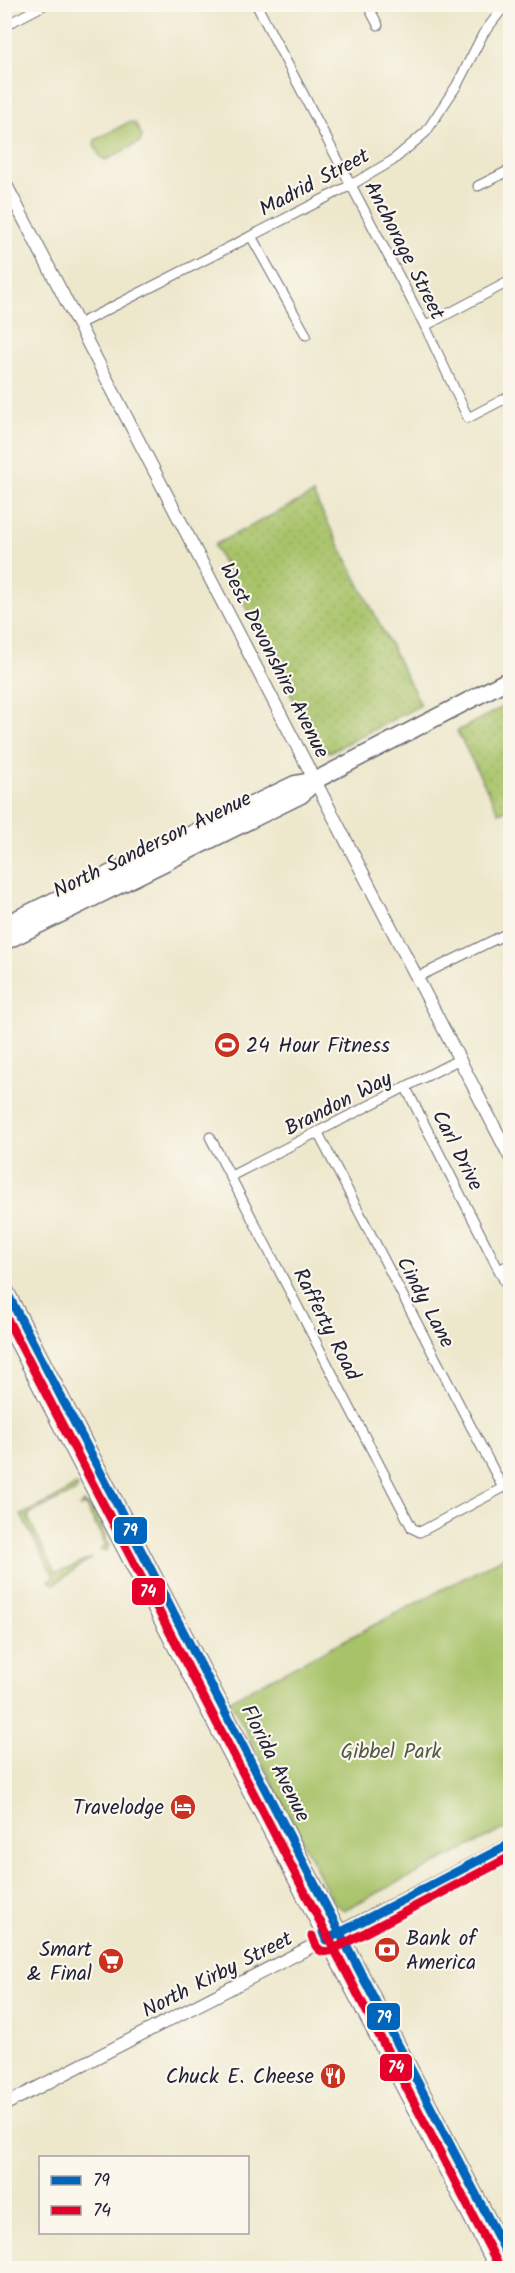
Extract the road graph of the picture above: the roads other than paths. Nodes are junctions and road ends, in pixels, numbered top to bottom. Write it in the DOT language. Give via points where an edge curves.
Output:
graph roads {
  1 [pos="46,4"];
  2 [pos="256,4"];
  3 [pos="367,4"];
  4 [pos="506,4"];
  5 [pos="378,25"];
  6 [pos="4,26"];
  7 [pos="510,170"];
  8 [pos="4,181"];
  9 [pos="351,185"];
  10 [pos="478,186"];
  11 [pos="251,236"];
  12 [pos="510,281"];
  13 [pos="79,324"];
  14 [pos="424,326"];
  15 [pos="306,335"];
  16 [pos="510,396"];
  17 [pos="510,680"];
  18 [pos="316,780"];
  19 [pos="13,922"];
  20 [pos="510,932"];
  21 [pos="4,938"];
  22 [pos="4,942"];
  23 [pos="418,977"];
  24 [pos="460,1059"];
  25 [pos="406,1088"];
  26 [pos="318,1133"];
  27 [pos="210,1137"];
  28 [pos="510,1157"];
  29 [pos="231,1176"];
  30 [pos="510,1264"];
  31 [pos="499,1270"];
  32 [pos="4,1286"];
  33 [pos="510,1292"];
  34 [pos="4,1317"];
  35 [pos="507,1486"];
  36 [pos="133,1565"];
  37 [pos="177,1619"];
  38 [pos="178,1652"];
  39 [pos="215,1692"];
  40 [pos="510,1844"];
  41 [pos="340,1932"];
  42 [pos="326,1940"];
  43 [pos="382,2046"];
  44 [pos="4,2105"];
  45 [pos="426,2132"];
  46 [pos="448,2139"];
  47 [pos="499,2238"];
  48 [pos="510,2260"];
  49 [pos="497,2268"];
  1 -- 6 [label="street"];
  2 -- 9 [label="street, Anchorage Street"];
  3 -- 5 [label="street"];
  4 -- 9 [label="street, Madrid Street" via="483,34 457,85 426,132 392,161"];
  7 -- 10 [label="street"];
  8 -- 13 [label="street, West Devonshire Avenue"];
  9 -- 11 [label="street, Madrid Street"];
  9 -- 14 [label="street, Anchorage Street"];
  11 -- 13 [label="street, Madrid Street"];
  11 -- 15 [label="street"];
  12 -- 14 [label="street"];
  13 -- 18 [label="street, West Devonshire Avenue"];
  14 -- 16 [label="street, Anchorage Street" via="468,418"];
  17 -- 18 [label="highway, North Sanderson Avenue"];
  18 -- 19 [label="highway, North Sanderson Avenue" via="295,784"];
  18 -- 22 [label="highway, North Sanderson Avenue" via="301,795"];
  18 -- 23 [label="street, West Devonshire Avenue"];
  19 -- 21 [label="highway" via="28,920"];
  20 -- 23 [label="street"];
  23 -- 24 [label="street, West Devonshire Avenue"];
  24 -- 25 [label="street, Brandon Way"];
  24 -- 28 [label="street, West Devonshire Avenue"];
  25 -- 26 [label="street, Brandon Way"];
  25 -- 31 [label="street, Carl Drive"];
  26 -- 29 [label="street, Brandon Way"];
  26 -- 35 [label="street, Cindy Lane"];
  27 -- 29 [label="street, Rafferty Road"];
  29 -- 35 [label="street, Rafferty Road" via="412,1528 420,1532"];
  30 -- 31 [label="street"];
  31 -- 33 [label="street, Carl Drive"];
  32 -- 37 [label="main road, Florida Avenue"];
  34 -- 36 [label="main road, Florida Avenue"];
  36 -- 37 [label="main road" via="144,1575 169,1620"];
  36 -- 38 [label="main road, Florida Avenue"];
  37 -- 39 [label="main road, Florida Avenue"];
  38 -- 39 [label="main road" via="187,1656 207,1690"];
  38 -- 42 [label="main road, Florida Avenue"];
  39 -- 41 [label="main road, Florida Avenue"];
  40 -- 41 [label="street, North Kirby Street"];
  41 -- 42 [label="street, North Kirby Street"];
  41 -- 46 [label="main road, Florida Avenue"];
  42 -- 43 [label="main road, Florida Avenue"];
  42 -- 44 [label="street, North Kirby Street"];
  43 -- 45 [label="main road, Florida Avenue"];
  43 -- 46 [label="main road" via="400,2067 430,2125"];
  45 -- 47 [label="main road" via="448,2154 486,2226"];
  45 -- 49 [label="main road, Florida Avenue"];
  46 -- 47 [label="main road, Florida Avenue"];
  47 -- 48 [label="main road, Florida Avenue"];
}
